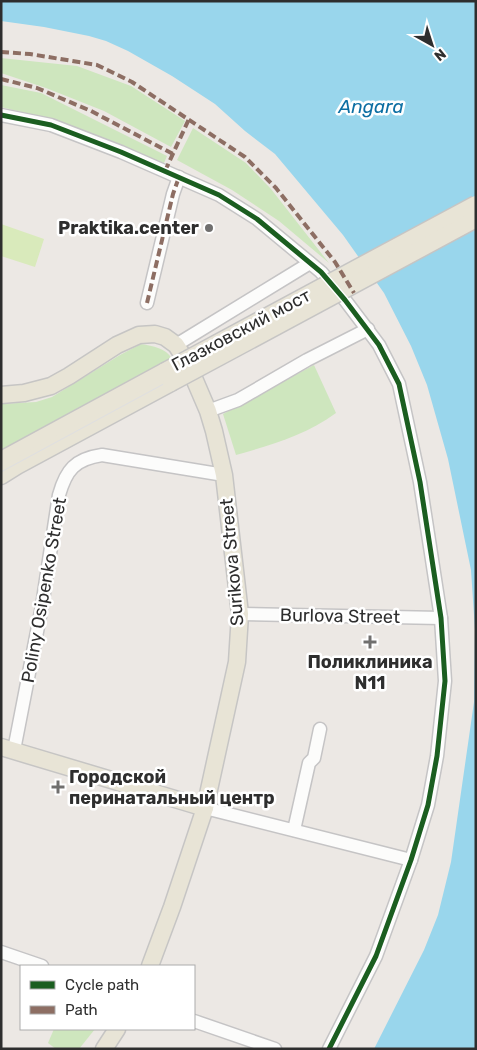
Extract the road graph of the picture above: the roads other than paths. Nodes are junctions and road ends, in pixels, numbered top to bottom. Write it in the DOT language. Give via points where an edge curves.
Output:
graph roads {
  1 [pos="2,117"];
  2 [pos="180,177"];
  3 [pos="476,204"];
  4 [pos="476,219"];
  5 [pos="310,263"];
  6 [pos="147,303"];
  7 [pos="368,329"];
  8 [pos="176,345"];
  9 [pos="168,377"];
  10 [pos="1,395"];
  11 [pos="208,411"];
  12 [pos="1,460"];
  13 [pos="224,475"];
  14 [pos="1,476"];
  15 [pos="240,614"];
  16 [pos="441,618"];
  17 [pos="320,729"];
  18 [pos="8,749"];
  19 [pos="205,808"];
  20 [pos="294,830"];
  21 [pos="411,860"];
  22 [pos="1,952"];
  23 [pos="39,965"];
  24 [pos="150,965"];
  25 [pos="195,1021"];
  26 [pos="116,1030"];
  27 [pos="104,1049"];
  28 [pos="275,1049"];
  29 [pos="329,1049"];
  1 -- 2 [label="street" via="51,126"];
  2 -- 5 [label="street" via="219,195 257,219"];
  2 -- 6 [label="street"];
  3 -- 9 [label="main road, Глазковский мост, bridge"];
  4 -- 9 [label="main road, Глазковский мост, bridge"];
  5 -- 7 [label="street"];
  5 -- 8 [label="street"];
  7 -- 11 [label="street" via="238,400"];
  7 -- 16 [label="street" via="399,384 420,482"];
  8 -- 10 [label="main road" via="154,334 139,335 51,386"];
  8 -- 11 [label="main road, Surikova Street"];
  9 -- 12 [label="main road"];
  9 -- 14 [label="main road"];
  11 -- 13 [label="main road, Surikova Street"];
  13 -- 15 [label="main road, Surikova Street"];
  13 -- 18 [label="street, Poliny Osipenko Street" via="102,455 89,457 72,466 59,495 42,606"];
  15 -- 16 [label="street, Burlova Street"];
  15 -- 19 [label="main road, Surikova Street" via="237,662"];
  16 -- 21 [label="street" via="445,681 437,756 428,805"];
  17 -- 20 [label="street" via="314,758 308,763"];
  18 -- 19 [label="main road"];
  19 -- 20 [label="street"];
  19 -- 24 [label="main road, Surikova Street"];
  20 -- 21 [label="street"];
  21 -- 29 [label="street" via="376,956"];
  22 -- 23 [label="street"];
  25 -- 28 [label="street"];
  26 -- 27 [label="main road"];
}
